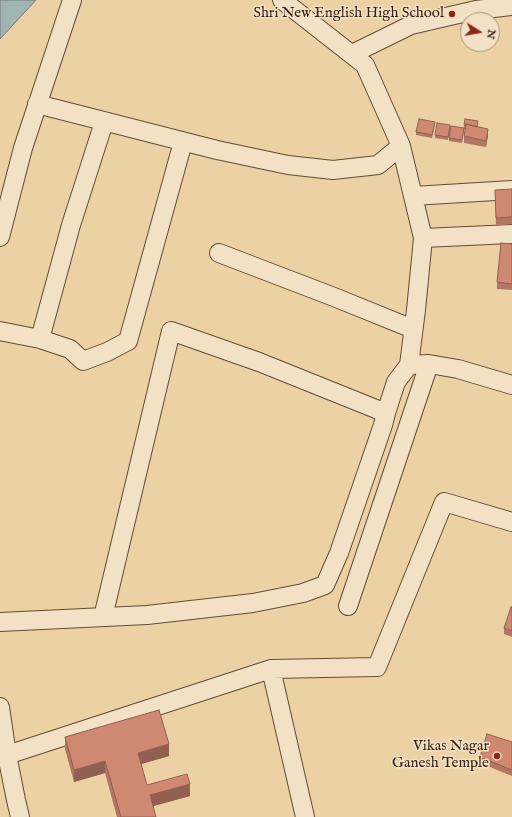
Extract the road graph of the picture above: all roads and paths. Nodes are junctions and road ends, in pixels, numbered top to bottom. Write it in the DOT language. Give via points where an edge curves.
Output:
graph roads {
  1 [pos="72,0"];
  2 [pos="282,0"];
  3 [pos="512,6"];
  4 [pos="352,54"];
  5 [pos="37,104"];
  6 [pos="104,122"];
  7 [pos="183,142"];
  8 [pos="401,146"];
  9 [pos="512,190"];
  10 [pos="413,196"];
  11 [pos="512,234"];
  12 [pos="0,237"];
  13 [pos="423,238"];
  14 [pos="219,253"];
  15 [pos="413,329"];
  16 [pos="0,331"];
  17 [pos="40,339"];
  18 [pos="429,364"];
  19 [pos="409,365"];
  20 [pos="512,386"];
  21 [pos="386,413"];
  22 [pos="512,522"];
  23 [pos="348,606"];
  24 [pos="103,617"];
  25 [pos="0,622"];
  26 [pos="271,669"];
  27 [pos="0,707"];
  28 [pos="7,755"];
  29 [pos="20,817"];
  30 [pos="305,817"];
  1 -- 5 [label="street"];
  2 -- 4 [label="street"];
  3 -- 4 [label="street" via="476,10 411,24"];
  4 -- 8 [label="street" via="365,64"];
  5 -- 6 [label="street"];
  5 -- 12 [label="street"];
  6 -- 7 [label="street"];
  6 -- 17 [label="street" via="71,225"];
  7 -- 8 [label="street" via="288,166 333,170 378,165"];
  7 -- 17 [label="street" via="128,341 83,361 70,349"];
  8 -- 10 [label="street"];
  9 -- 10 [label="street"];
  10 -- 13 [label="street"];
  11 -- 13 [label="street"];
  13 -- 15 [label="street"];
  14 -- 15 [label="street"];
  15 -- 19 [label="street"];
  16 -- 17 [label="street"];
  18 -- 19 [label="street"];
  18 -- 20 [label="street" via="458,369"];
  18 -- 23 [label="street"];
  19 -- 21 [label="street" via="396,382"];
  21 -- 24 [label="street" via="339,553 325,585 303,593 253,603 147,615"];
  21 -- 24 [label="street" via="259,362 171,331"];
  22 -- 26 [label="street" via="444,502 377,667"];
  24 -- 25 [label="street"];
  26 -- 28 [label="street"];
  26 -- 30 [label="street"];
  27 -- 28 [label="street"];
  28 -- 29 [label="street"];
}
